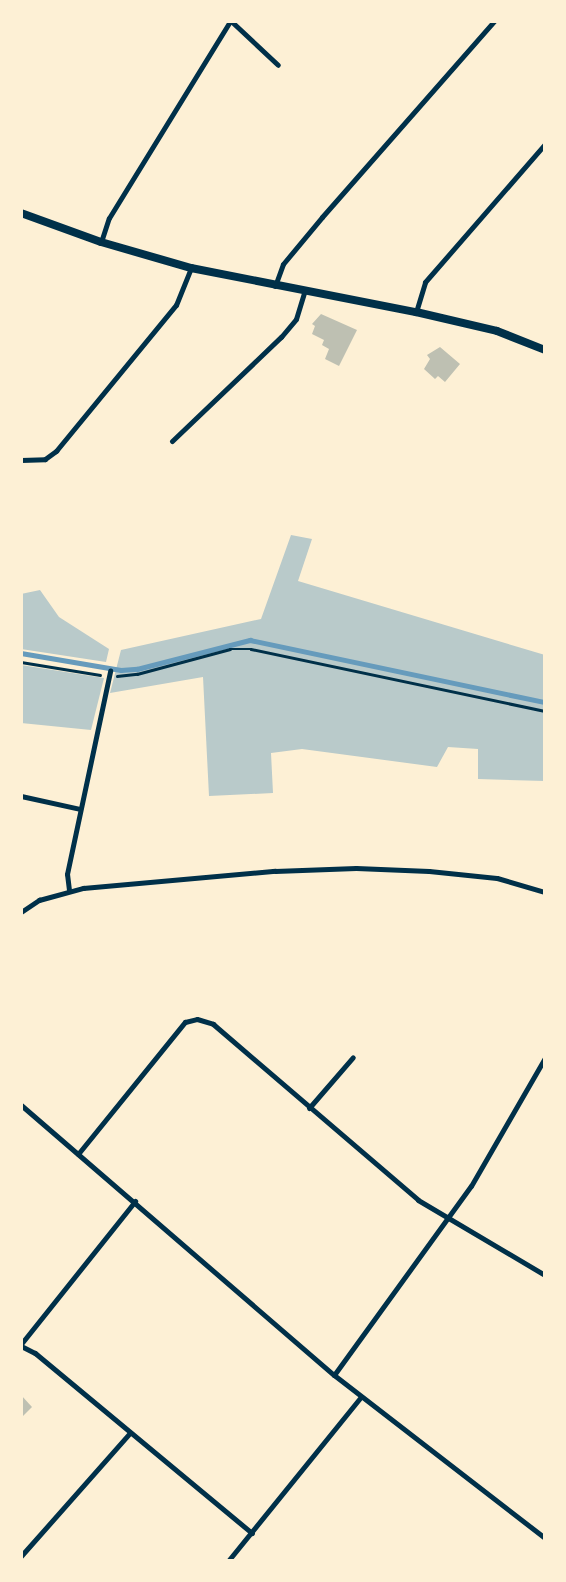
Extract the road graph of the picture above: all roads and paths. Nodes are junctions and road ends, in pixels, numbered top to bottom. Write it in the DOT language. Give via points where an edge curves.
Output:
graph roads {
  1 [pos="230,21"];
  2 [pos="494,21"];
  3 [pos="278,65"];
  4 [pos="545,144"];
  5 [pos="21,213"];
  6 [pos="101,242"];
  7 [pos="191,268"];
  8 [pos="275,286"];
  9 [pos="304,292"];
  10 [pos="416,312"];
  11 [pos="545,350"];
  12 [pos="172,440"];
  13 [pos="21,460"];
  14 [pos="21,662"];
  15 [pos="110,673"];
  16 [pos="545,710"];
  17 [pos="21,796"];
  18 [pos="79,809"];
  19 [pos="69,890"];
  20 [pos="545,892"];
  21 [pos="21,912"];
  22 [pos="353,1057"];
  23 [pos="545,1058"];
  24 [pos="21,1105"];
  25 [pos="309,1108"];
  26 [pos="78,1154"];
  27 [pos="135,1202"];
  28 [pos="447,1220"];
  29 [pos="545,1275"];
  30 [pos="21,1345"];
  31 [pos="334,1375"];
  32 [pos="361,1397"];
  33 [pos="130,1433"];
  34 [pos="252,1533"];
  35 [pos="545,1538"];
  36 [pos="21,1556"];
  37 [pos="228,1561"];
  1 -- 3 [label="street"];
  1 -- 6 [label="street" via="109,218"];
  2 -- 8 [label="street" via="314,226 283,264"];
  4 -- 10 [label="street" via="425,282"];
  5 -- 6 [label="main road"];
  6 -- 7 [label="main road"];
  7 -- 8 [label="main road"];
  7 -- 13 [label="street" via="176,305 56,451 45,459"];
  8 -- 9 [label="main road"];
  9 -- 10 [label="main road"];
  9 -- 12 [label="street" via="296,319 281,337"];
  10 -- 11 [label="main road" via="497,331"];
  14 -- 15 [label="path"];
  15 -- 16 [label="path" via="137,674 230,649 251,649"];
  15 -- 18 [label="street"];
  17 -- 18 [label="street"];
  18 -- 19 [label="street" via="67,874"];
  19 -- 20 [label="street" via="356,868 496,878"];
  19 -- 21 [label="street"];
  22 -- 25 [label="street"];
  23 -- 28 [label="street"];
  24 -- 26 [label="street"];
  25 -- 26 [label="street" via="213,1024 197,1019 185,1022"];
  25 -- 28 [label="street"];
  26 -- 27 [label="street"];
  27 -- 30 [label="street"];
  27 -- 31 [label="street"];
  28 -- 29 [label="street"];
  28 -- 31 [label="street"];
  30 -- 33 [label="street"];
  31 -- 32 [label="street"];
  32 -- 34 [label="street"];
  32 -- 35 [label="street"];
  33 -- 34 [label="street"];
  33 -- 36 [label="street"];
  34 -- 37 [label="street"];
}
